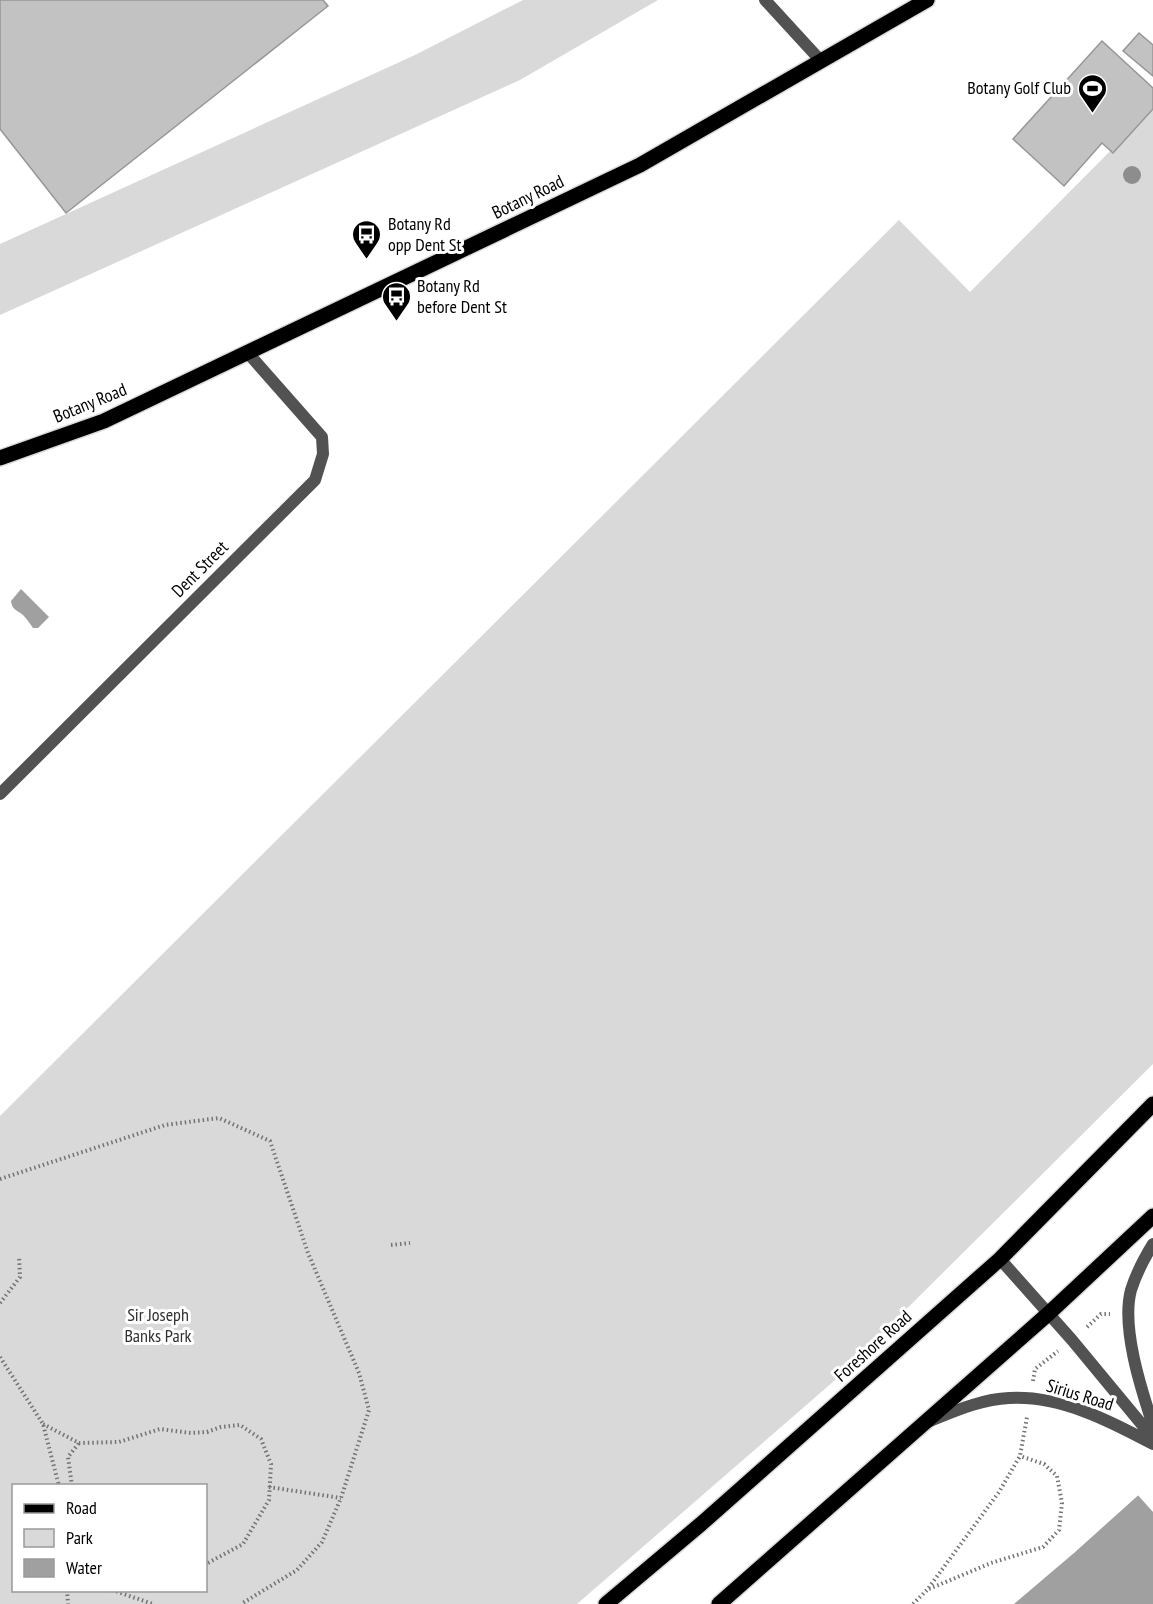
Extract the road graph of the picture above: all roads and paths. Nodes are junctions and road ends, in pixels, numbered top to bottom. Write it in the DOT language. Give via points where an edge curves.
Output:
graph roads {
  1 [pos="765,0"];
  2 [pos="927,0"];
  3 [pos="822,62"];
  4 [pos="249,353"];
  5 [pos="0,458"];
  6 [pos="0,794"];
  7 [pos="1153,1104"];
  8 [pos="0,1179"];
  9 [pos="1153,1216"];
  10 [pos="410,1243"];
  11 [pos="1153,1244"];
  12 [pos="391,1245"];
  13 [pos="19,1256"];
  14 [pos="1000,1259"];
  15 [pos="0,1303"];
  16 [pos="1048,1314"];
  17 [pos="0,1357"];
  18 [pos="43,1424"];
  19 [pos="924,1424"];
  20 [pos="1153,1425"];
  21 [pos="1153,1438"];
  22 [pos="79,1443"];
  23 [pos="1153,1444"];
  24 [pos="59,1484"];
  25 [pos="72,1484"];
  26 [pos="269,1487"];
  27 [pos="341,1498"];
  28 [pos="207,1563"];
  29 [pos="927,1590"];
  30 [pos="118,1592"];
  31 [pos="153,1604"];
  32 [pos="241,1604"];
  33 [pos="606,1604"];
  34 [pos="719,1604"];
  35 [pos="913,1604"];
  1 -- 3 [label="street"];
  2 -- 3 [label="main road, Botany Road"];
  3 -- 4 [label="main road, Botany Road" via="640,165"];
  4 -- 5 [label="main road, Botany Road" via="104,421"];
  4 -- 6 [label="street, Dent Street" via="322,437 323,454 315,480"];
  7 -- 14 [label="main road, Foreshore Road"];
  8 -- 27 [label="path" via="165,1125 219,1118 270,1141 308,1253 359,1372 369,1410"];
  9 -- 16 [label="main road"];
  10 -- 12 [label="path"];
  11 -- 20 [label="street, Sirius Road" via="1131,1290 1128,1325"];
  13 -- 15 [label="path" via="20,1277"];
  14 -- 16 [label="street, Sirius Road"];
  14 -- 33 [label="main road, Foreshore Road"];
  16 -- 19 [label="main road"];
  16 -- 21 [label="street, Sirius Road"];
  17 -- 18 [label="path"];
  18 -- 22 [label="path"];
  18 -- 24 [label="path"];
  19 -- 23 [label="street, Sirius Road" via="976,1404 1009,1398 1037,1400 1064,1405 1112,1423"];
  19 -- 34 [label="main road"];
  22 -- 25 [label="path" via="68,1457"];
  22 -- 26 [label="path" via="119,1442 160,1429 191,1433 240,1425 261,1439 271,1464"];
  26 -- 27 [label="path"];
  26 -- 28 [label="path" via="269,1500 243,1544"];
  27 -- 32 [label="path" via="321,1542 297,1570"];
  29 -- 29 [label="path" via="999,1492 1020,1456 1044,1464 1057,1476 1062,1503 1059,1530 1043,1547 991,1563"];
  29 -- 35 [label="path"];
  30 -- 31 [label="path"];
}
